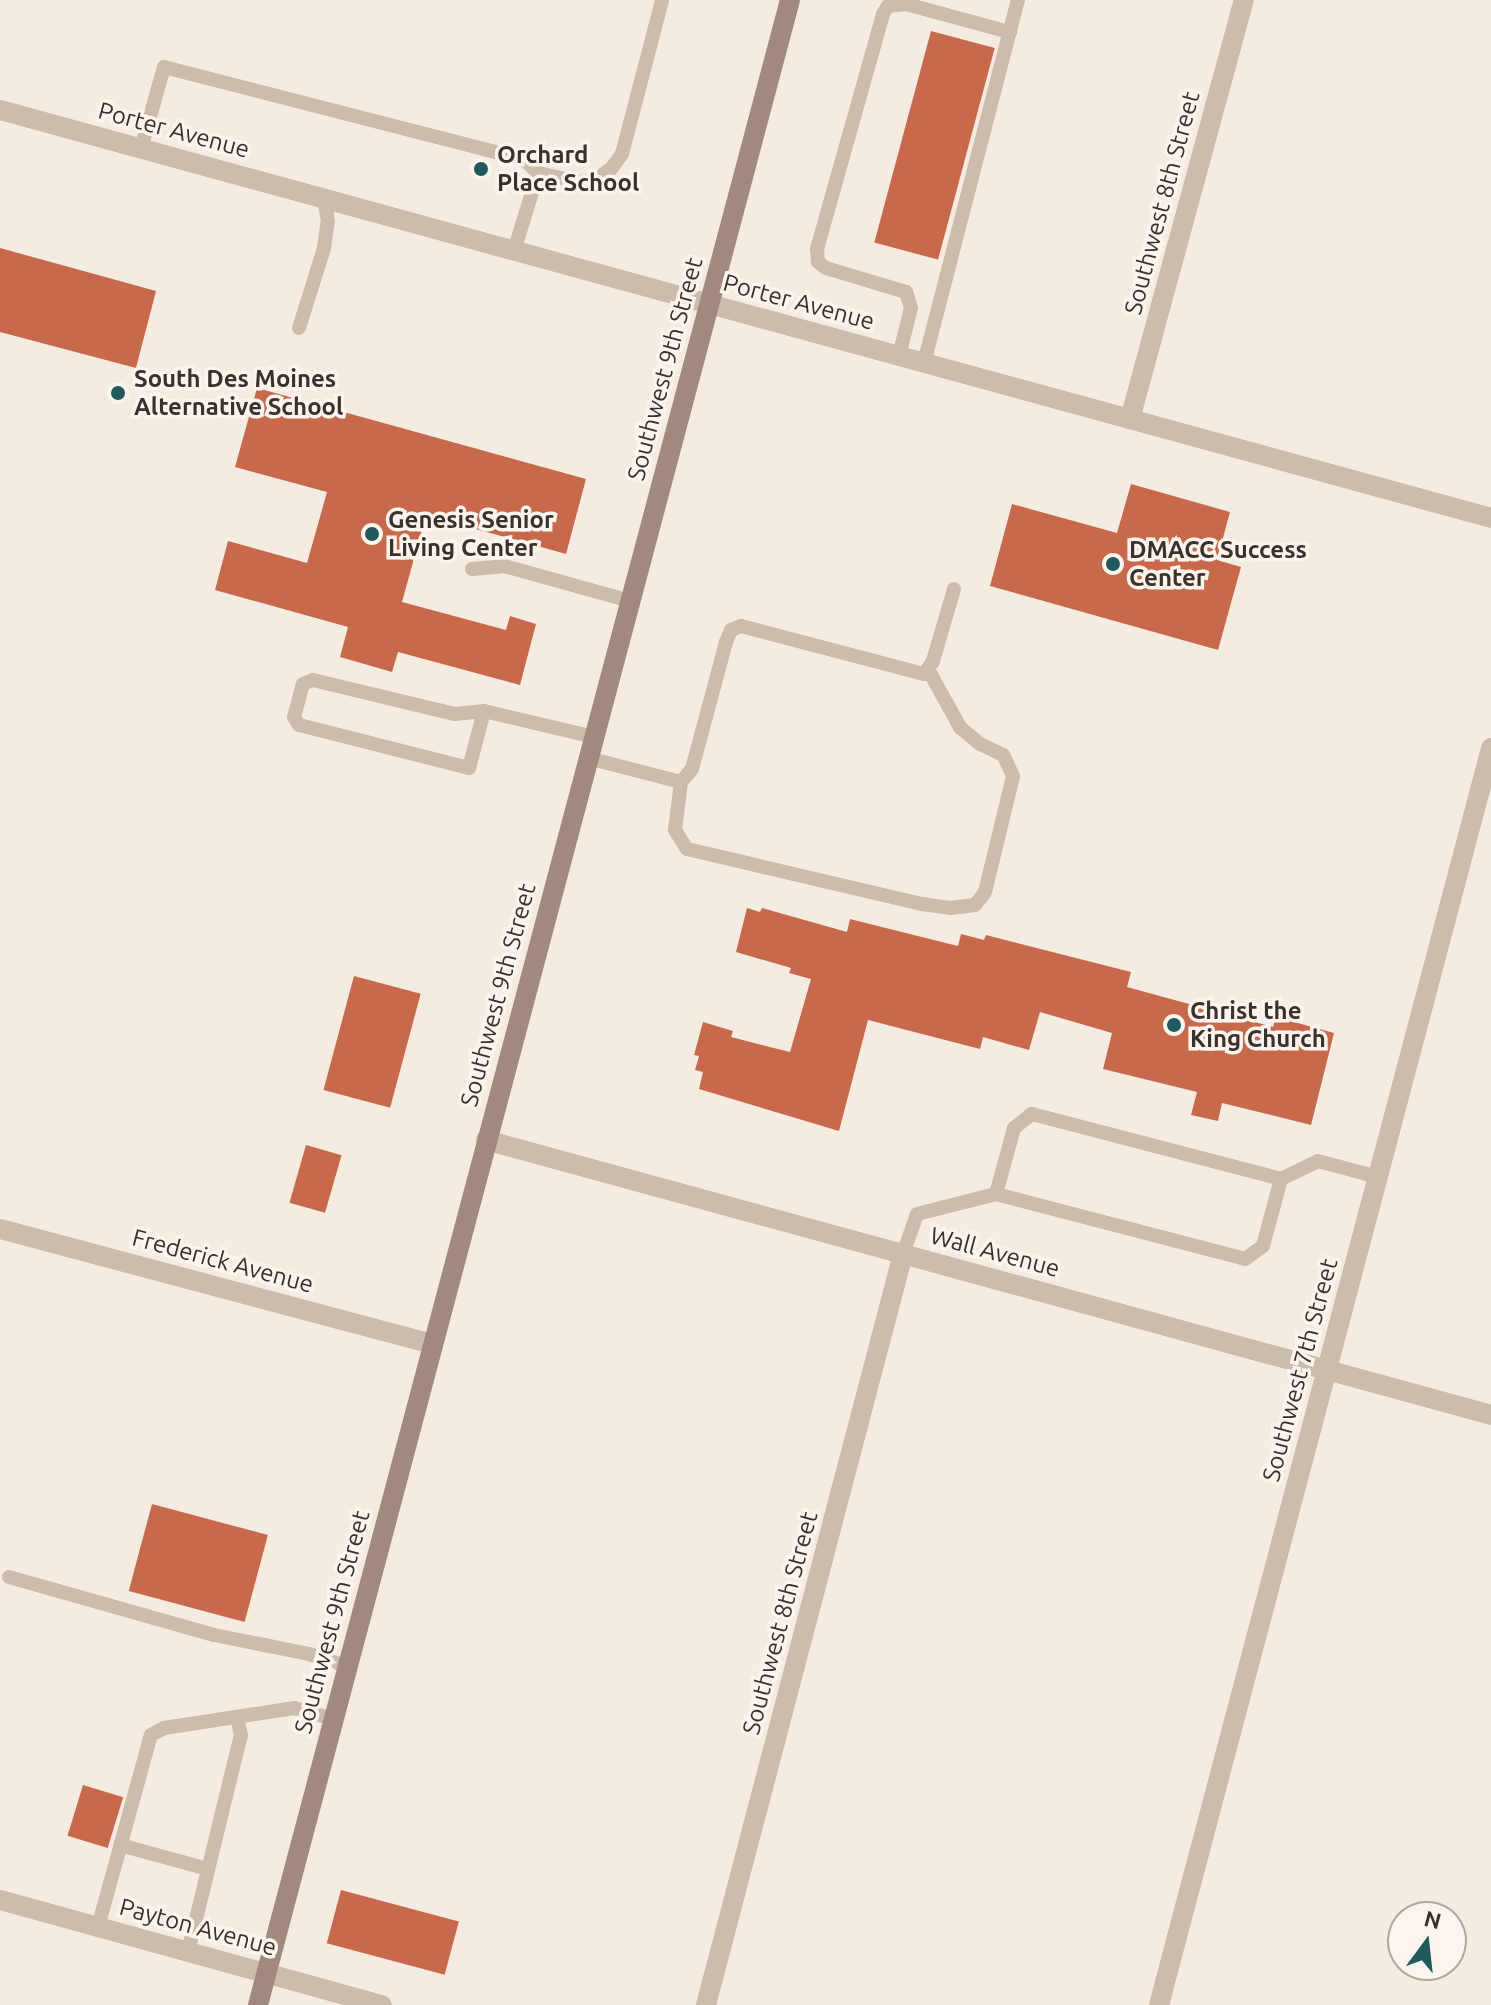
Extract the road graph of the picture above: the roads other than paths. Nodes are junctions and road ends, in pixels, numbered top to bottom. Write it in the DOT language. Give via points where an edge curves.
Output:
graph roads {
  1 [pos="662,0"];
  2 [pos="790,0"];
  3 [pos="1018,0"];
  4 [pos="1244,0"];
  5 [pos="1010,32"];
  6 [pos="0,110"];
  7 [pos="141,148"];
  8 [pos="538,173"];
  9 [pos="324,198"];
  10 [pos="514,251"];
  11 [pos="709,304"];
  12 [pos="299,328"];
  13 [pos="899,356"];
  14 [pos="924,363"];
  15 [pos="1130,419"];
  16 [pos="1491,518"];
  17 [pos="472,569"];
  18 [pos="954,589"];
  19 [pos="630,601"];
  20 [pos="929,671"];
  21 [pos="484,711"];
  22 [pos="594,737"];
  23 [pos="1491,748"];
  24 [pos="588,758"];
  25 [pos="681,782"];
  26 [pos="486,1140"];
  27 [pos="1378,1177"];
  28 [pos="1281,1179"];
  29 [pos="996,1194"];
  30 [pos="0,1229"];
  31 [pos="903,1254"];
  32 [pos="432,1344"];
  33 [pos="1327,1370"];
  34 [pos="1491,1415"];
  35 [pos="9,1577"];
  36 [pos="347,1666"];
  37 [pos="237,1717"];
  38 [pos="334,1719"];
  39 [pos="120,1845"];
  40 [pos="208,1869"];
  41 [pos="0,1900"];
  42 [pos="98,1927"];
  43 [pos="188,1952"];
  44 [pos="267,1973"];
  45 [pos="331,1998"];
  46 [pos="258,2005"];
  47 [pos="382,2005"];
  48 [pos="706,2005"];
  49 [pos="1159,2005"];
  1 -- 8 [label="lane" via="622,154 595,180"];
  2 -- 11 [label="main road, Southwest 9th Street"];
  3 -- 5 [label="lane"];
  4 -- 15 [label="street, Southwest 8th Street"];
  5 -- 13 [label="lane" via="906,4 888,6 883,14 817,249 818,262 826,268 906,292 911,308"];
  5 -- 14 [label="lane"];
  6 -- 7 [label="street, Porter Avenue"];
  7 -- 8 [label="lane" via="164,67 525,160"];
  7 -- 9 [label="street, Porter Avenue"];
  8 -- 10 [label="lane"];
  9 -- 10 [label="street, Porter Avenue"];
  9 -- 12 [label="lane" via="324,248"];
  10 -- 11 [label="street, Porter Avenue"];
  11 -- 13 [label="street, Porter Avenue"];
  11 -- 19 [label="main road, Southwest 9th Street"];
  13 -- 14 [label="street, Porter Avenue"];
  14 -- 15 [label="street, Porter Avenue"];
  15 -- 16 [label="street, Porter Avenue"];
  17 -- 19 [label="lane" via="504,566"];
  18 -- 20 [label="lane"];
  19 -- 22 [label="main road, Southwest 9th Street"];
  20 -- 25 [label="lane" via="912,673 741,626 731,630 692,769"];
  20 -- 25 [label="lane" via="960,727 1003,755 1013,776 985,892 975,905 922,904 687,849 675,830"];
  21 -- 21 [label="lane" via="455,714 313,680 303,684 294,717 299,725 469,768"];
  21 -- 22 [label="lane"];
  22 -- 24 [label="main road, Southwest 9th Street"];
  23 -- 27 [label="street, Southwest 7th Street"];
  24 -- 25 [label="lane"];
  24 -- 26 [label="main road, Southwest 9th Street"];
  26 -- 31 [label="street, Wall Avenue"];
  26 -- 32 [label="main road, Southwest 9th Street"];
  27 -- 28 [label="lane" via="1318,1161"];
  27 -- 33 [label="street, Southwest 7th Street"];
  28 -- 29 [label="lane" via="1032,1114 1014,1128"];
  28 -- 29 [label="lane" via="1263,1246 1245,1259"];
  29 -- 31 [label="lane" via="917,1214"];
  30 -- 32 [label="street, Frederick Avenue"];
  31 -- 33 [label="street, Wall Avenue"];
  31 -- 48 [label="street, Southwest 8th Street"];
  32 -- 36 [label="main road, Southwest 9th Street"];
  33 -- 34 [label="street, Wall Avenue"];
  33 -- 49 [label="street, Southwest 7th Street"];
  35 -- 36 [label="lane"];
  36 -- 38 [label="main road, Southwest 9th Street"];
  37 -- 38 [label="lane" via="294,1708"];
  37 -- 39 [label="lane" via="164,1728 151,1735"];
  37 -- 40 [label="lane" via="241,1735"];
  38 -- 44 [label="main road, Southwest 9th Street"];
  39 -- 40 [label="lane"];
  39 -- 42 [label="lane"];
  40 -- 43 [label="lane"];
  41 -- 42 [label="street, Payton Avenue"];
  42 -- 43 [label="street, Payton Avenue"];
  43 -- 44 [label="street, Payton Avenue"];
  44 -- 45 [label="street, Payton Avenue"];
  44 -- 46 [label="main road, Southwest 9th Street"];
  45 -- 47 [label="street, Payton Avenue"];
}
